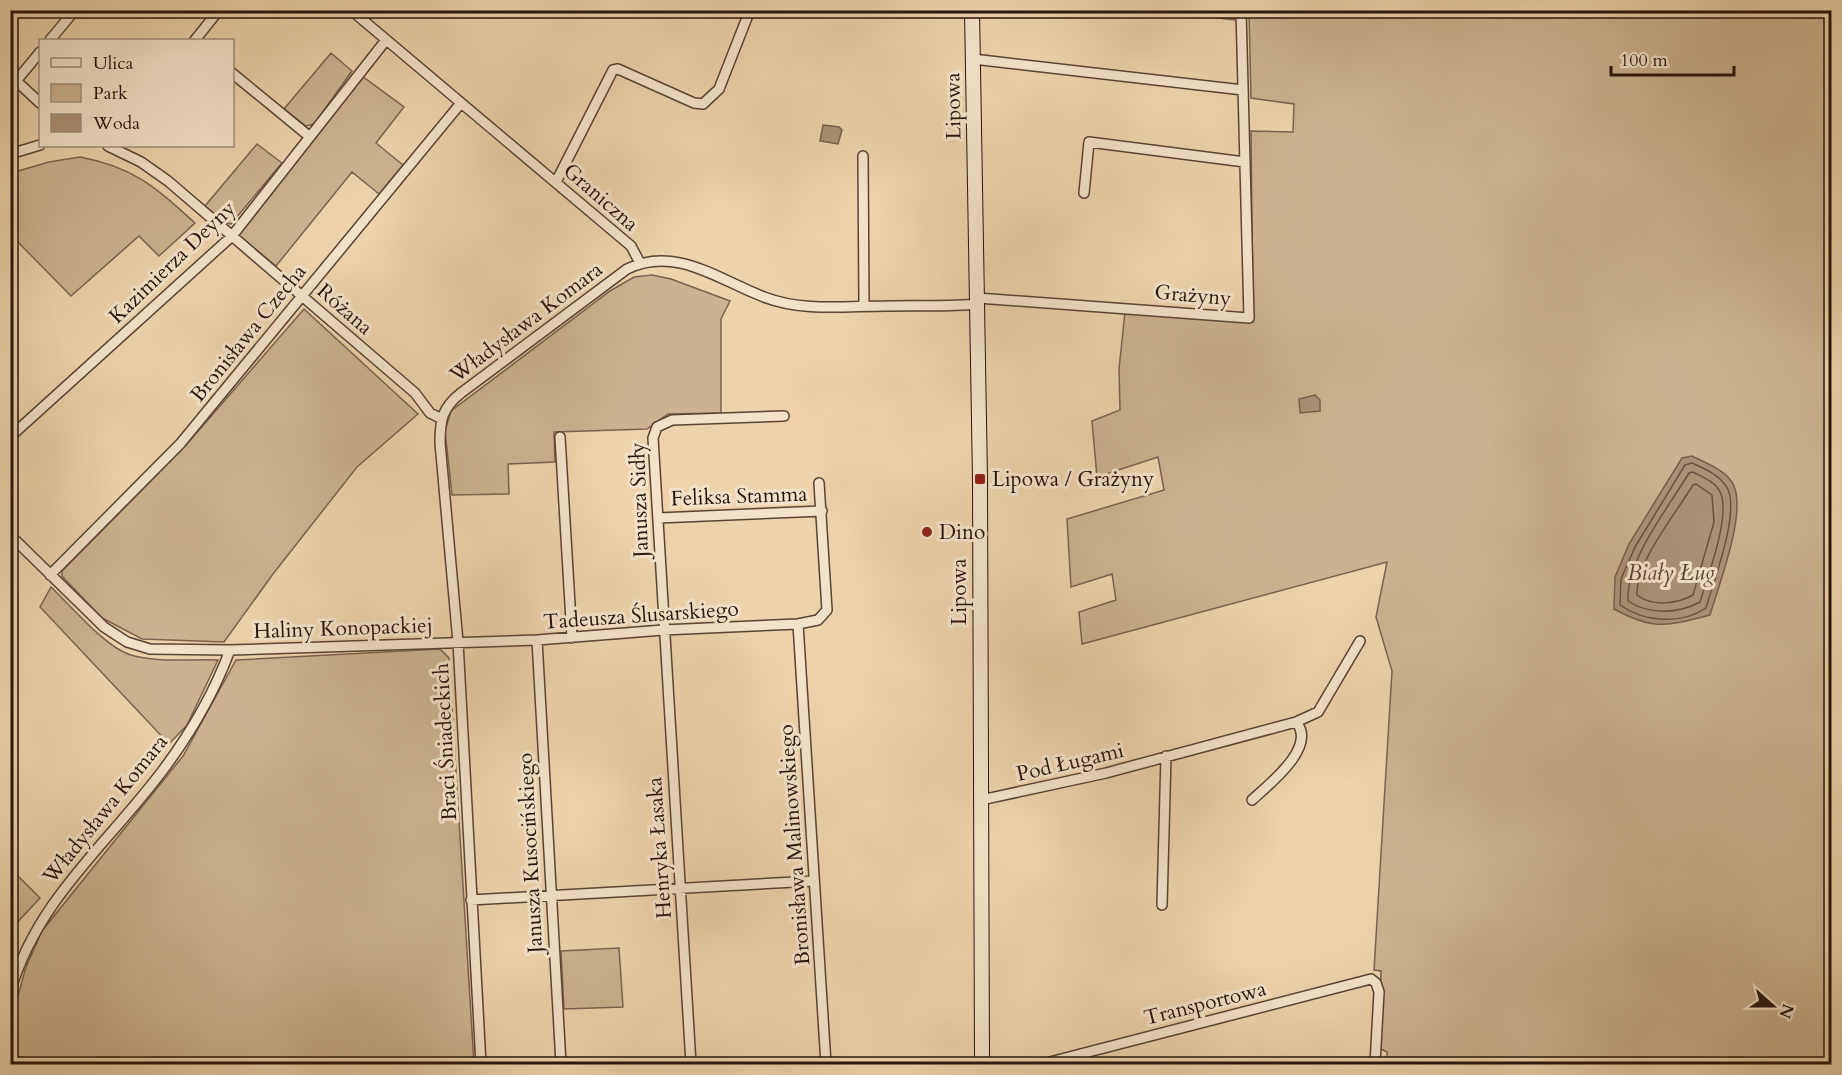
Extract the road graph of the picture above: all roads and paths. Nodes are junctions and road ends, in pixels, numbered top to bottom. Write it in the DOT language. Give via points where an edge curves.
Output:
graph roads {
  1 [pos="75,10"];
  2 [pos="219,10"];
  3 [pos="351,10"];
  4 [pos="750,10"];
  5 [pos="972,10"];
  6 [pos="1241,10"];
  7 [pos="51,39"];
  8 [pos="196,39"];
  9 [pos="386,40"];
  10 [pos="39,53"];
  11 [pos="973,59"];
  12 [pos="234,75"];
  13 [pos="14,78"];
  14 [pos="1243,90"];
  15 [pos="39,102"];
  16 [pos="461,103"];
  17 [pos="310,137"];
  18 [pos="39,145"];
  19 [pos="110,147"];
  20 [pos="10,154"];
  21 [pos="864,156"];
  22 [pos="1245,162"];
  23 [pos="556,182"];
  24 [pos="1084,193"];
  25 [pos="232,237"];
  26 [pos="640,263"];
  27 [pos="302,296"];
  28 [pos="978,301"];
  29 [pos="864,306"];
  30 [pos="784,416"];
  31 [pos="440,418"];
  32 [pos="10,437"];
  33 [pos="560,437"];
  34 [pos="819,483"];
  35 [pos="822,511"];
  36 [pos="658,518"];
  37 [pos="10,535"];
  38 [pos="50,575"];
  39 [pos="825,615"];
  40 [pos="798,624"];
  41 [pos="663,630"];
  42 [pos="572,638"];
  43 [pos="537,640"];
  44 [pos="1360,640"];
  45 [pos="458,642"];
  46 [pos="230,650"];
  47 [pos="1296,722"];
  48 [pos="1166,756"];
  49 [pos="981,800"];
  50 [pos="1252,800"];
  51 [pos="813,881"];
  52 [pos="679,888"];
  53 [pos="550,897"];
  54 [pos="471,900"];
  55 [pos="1162,905"];
  56 [pos="10,992"];
  57 [pos="481,1065"];
  58 [pos="561,1065"];
  59 [pos="691,1065"];
  60 [pos="826,1065"];
  61 [pos="982,1065"];
  62 [pos="1042,1065"];
  63 [pos="1376,1065"];
  1 -- 7 [label="street"];
  2 -- 8 [label="street"];
  3 -- 9 [label="street, Graniczna"];
  4 -- 23 [label="street" via="719,89 703,104 613,70"];
  5 -- 11 [label="main road, Lipowa"];
  6 -- 14 [label="street, Grażyny"];
  9 -- 16 [label="street, Graniczna"];
  9 -- 17 [label="street, Kazimierza Deyny"];
  10 -- 13 [label="street"];
  11 -- 14 [label="street"];
  11 -- 28 [label="main road, Lipowa"];
  12 -- 17 [label="street"];
  13 -- 15 [label="street"];
  14 -- 22 [label="street, Grażyny"];
  16 -- 23 [label="street, Graniczna"];
  16 -- 27 [label="street, Bronisława Czecha"];
  17 -- 25 [label="street, Kazimierza Deyny"];
  18 -- 20 [label="street"];
  19 -- 25 [label="street, Różana" via="157,173"];
  21 -- 29 [label="street"];
  22 -- 24 [label="street" via="1089,142"];
  22 -- 28 [label="street, Grażyny" via="1249,318"];
  23 -- 26 [label="street, Graniczna" via="631,246"];
  25 -- 27 [label="street, Różana"];
  25 -- 32 [label="street, Kazimierza Deyny"];
  26 -- 29 [label="street, Graniczna" via="676,260 794,305"];
  26 -- 31 [label="street, Władysława Komara" via="461,393"];
  27 -- 31 [label="street, Różana"];
  27 -- 38 [label="street, Bronisława Czecha" via="180,444"];
  28 -- 29 [label="street, Graniczna"];
  28 -- 49 [label="main road, Lipowa"];
  30 -- 36 [label="street, Janusza Sidły" via="672,420 661,424 653,438"];
  31 -- 45 [label="street, Braci Śniadeckich"];
  33 -- 42 [label="street"];
  34 -- 35 [label="street, Feliksa Stamma"];
  35 -- 36 [label="street, Feliksa Stamma"];
  35 -- 39 [label="street, Feliksa Stamma" via="828,603"];
  36 -- 41 [label="street, Janusza Sidły"];
  37 -- 38 [label="street, Haliny Konopackiej"];
  38 -- 46 [label="street, Haliny Konopackiej" via="94,619 127,642 150,649"];
  39 -- 40 [label="street, Tadeusza Ślusarskiego" via="818,621"];
  40 -- 41 [label="street, Tadeusza Ślusarskiego"];
  40 -- 51 [label="street, Bronisława Malinowskiego"];
  41 -- 42 [label="street, Tadeusza Ślusarskiego"];
  41 -- 52 [label="street, Henryka Łasaka"];
  42 -- 43 [label="street, Tadeusza Ślusarskiego"];
  43 -- 45 [label="street, Tadeusza Ślusarskiego"];
  43 -- 53 [label="street, Janusza Kusocińskiego"];
  44 -- 47 [label="street, Pod Ługami" via="1318,712"];
  45 -- 46 [label="street, Haliny Konopackiej"];
  45 -- 54 [label="street, Braci Śniadeckich"];
  46 -- 56 [label="street, Władysława Komara" via="196,721 163,770 52,902 18,967"];
  47 -- 48 [label="street, Pod Ługami"];
  47 -- 50 [label="street" via="1300,731 1295,759"];
  48 -- 49 [label="street, Pod Ługami"];
  48 -- 55 [label="street"];
  49 -- 61 [label="main road, Lipowa"];
  51 -- 52 [label="street"];
  51 -- 60 [label="street, Bronisława Malinowskiego"];
  52 -- 53 [label="street"];
  52 -- 59 [label="street, Henryka Łasaka"];
  53 -- 54 [label="street"];
  53 -- 58 [label="street, Janusza Kusocińskiego"];
  54 -- 57 [label="street, Braci Śniadeckich"];
  62 -- 63 [label="street, Transportowa" via="1371,979 1379,992"];
}
